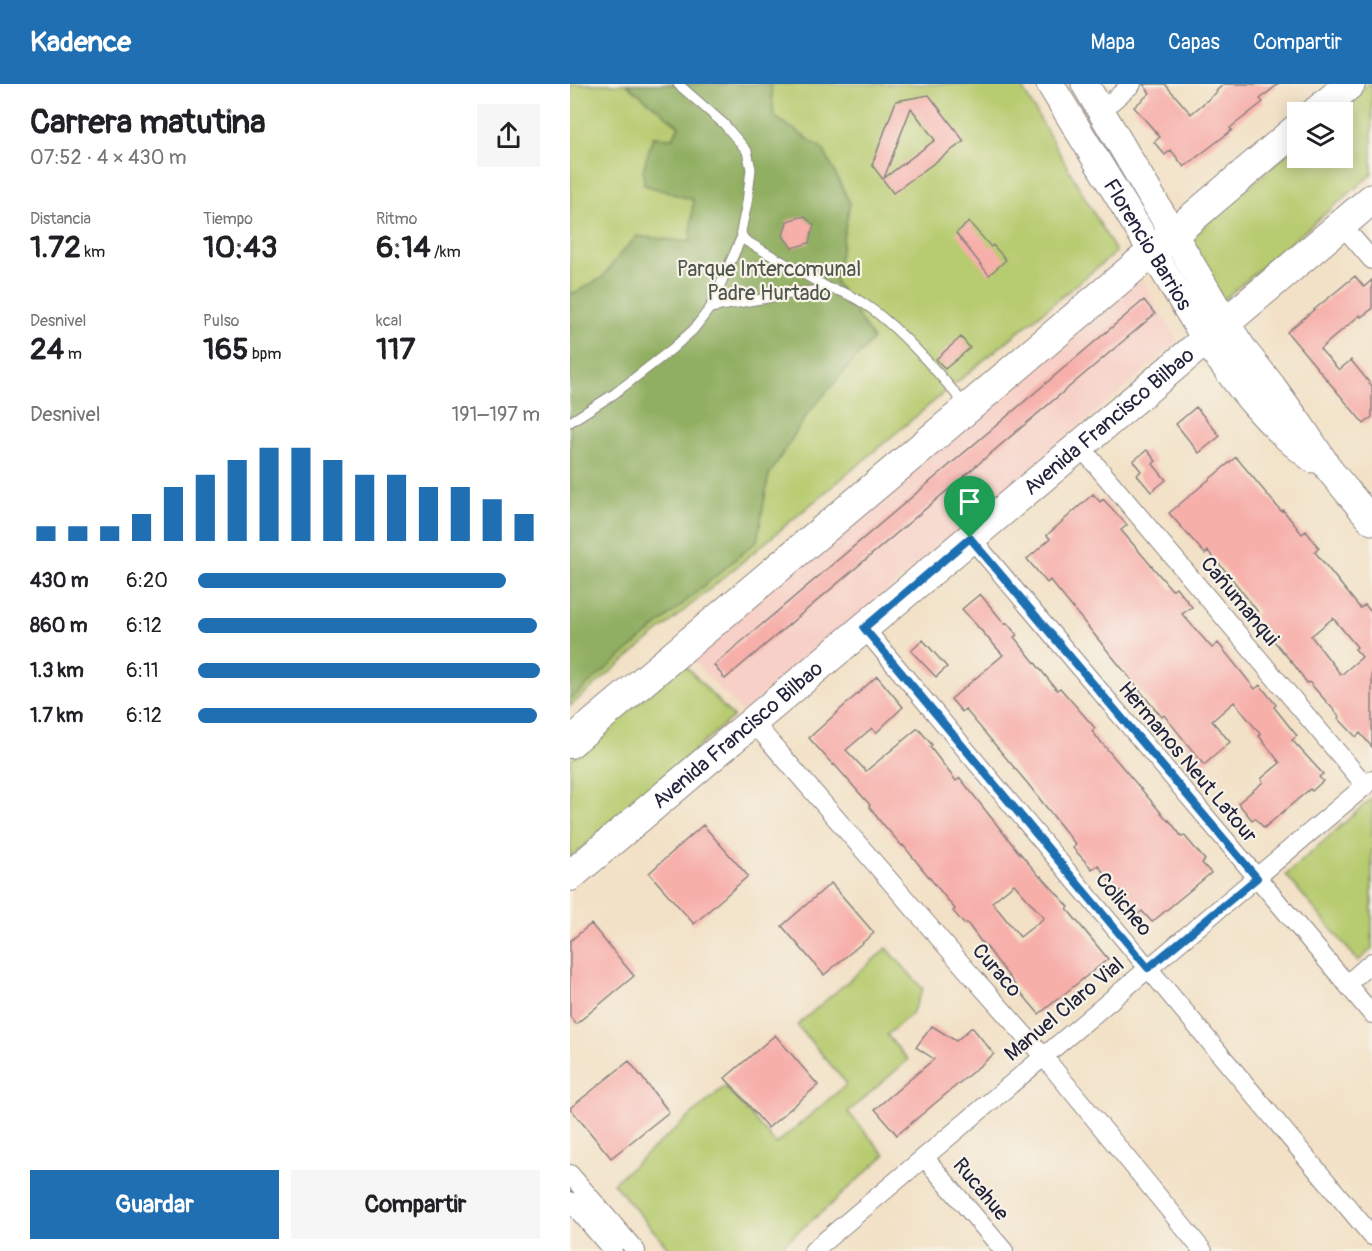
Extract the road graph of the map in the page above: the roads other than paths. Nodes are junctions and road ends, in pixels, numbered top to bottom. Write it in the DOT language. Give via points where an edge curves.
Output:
graph roads {
  1 [pos="678,84"];
  2 [pos="1050,84"];
  3 [pos="1085,84"];
  4 [pos="1132,84"];
  5 [pos="1350,84"];
  6 [pos="1328,102"];
  7 [pos="1101,111"];
  8 [pos="1287,137"];
  9 [pos="1372,199"];
  10 [pos="1342,225"];
  11 [pos="742,236"];
  12 [pos="1163,242"];
  13 [pos="1372,260"];
  14 [pos="830,289"];
  15 [pos="710,308"];
  16 [pos="1216,331"];
  17 [pos="968,408"];
  18 [pos="570,422"];
  19 [pos="1080,446"];
  20 [pos="1372,522"];
  21 [pos="970,538"];
  22 [pos="864,628"];
  23 [pos="753,722"];
  24 [pos="570,743"];
  25 [pos="1369,783"];
  26 [pos="570,876"];
  27 [pos="1257,878"];
  28 [pos="1372,962"];
  29 [pos="1148,968"];
  30 [pos="1347,984"];
  31 [pos="1372,1014"];
  32 [pos="1043,1056"];
  33 [pos="924,1157"];
  34 [pos="570,1174"];
  35 [pos="570,1201"];
  36 [pos="1372,1236"];
  37 [pos="819,1249"];
  38 [pos="613,1251"];
  39 [pos="636,1251"];
  40 [pos="1004,1251"];
  41 [pos="1203,1251"];
  1 -- 11 [label="lane" via="724,124 747,151 751,169"];
  2 -- 12 [label="main road, Florencio Barrios"];
  3 -- 7 [label="main road, Florencio Barrios"];
  4 -- 7 [label="street"];
  5 -- 6 [label="main road"];
  7 -- 12 [label="main road, Florencio Barrios"];
  8 -- 12 [label="main road"];
  9 -- 10 [label="main road, Avenida Francisco Bilbao"];
  10 -- 13 [label="street"];
  10 -- 16 [label="main road, Avenida Francisco Bilbao"];
  11 -- 14 [label="lane"];
  11 -- 15 [label="lane"];
  12 -- 16 [label="main road, Florencio Barrios"];
  12 -- 17 [label="main road"];
  14 -- 15 [label="lane"];
  14 -- 17 [label="lane" via="840,291 885,320"];
  15 -- 18 [label="lane" via="672,349"];
  16 -- 19 [label="main road, Avenida Francisco Bilbao"];
  16 -- 20 [label="main road, Florencio Barrios" via="1245,352"];
  17 -- 24 [label="main road"];
  19 -- 21 [label="main road, Avenida Francisco Bilbao"];
  19 -- 25 [label="street, Cañumanqui"];
  21 -- 22 [label="main road, Avenida Francisco Bilbao"];
  21 -- 27 [label="street, Hermanos Neut Latour"];
  22 -- 23 [label="main road, Avenida Francisco Bilbao"];
  22 -- 29 [label="street, Colicheo"];
  23 -- 26 [label="main road, Avenida Francisco Bilbao"];
  23 -- 32 [label="street, Curaco"];
  25 -- 27 [label="street, Manuel Claro Vial"];
  27 -- 29 [label="street, Manuel Claro Vial"];
  27 -- 30 [label="street, Hermanos Neut Latour"];
  28 -- 30 [label="street"];
  29 -- 32 [label="street, Manuel Claro Vial"];
  29 -- 36 [label="street, Colicheo"];
  30 -- 31 [label="street, Hermanos Neut Latour"];
  32 -- 33 [label="street, Manuel Claro Vial"];
  32 -- 41 [label="street, Curaco"];
  33 -- 37 [label="street, Manuel Claro Vial"];
  33 -- 40 [label="street, Rucahue"];
  34 -- 39 [label="street"];
  35 -- 38 [label="street"];
}
